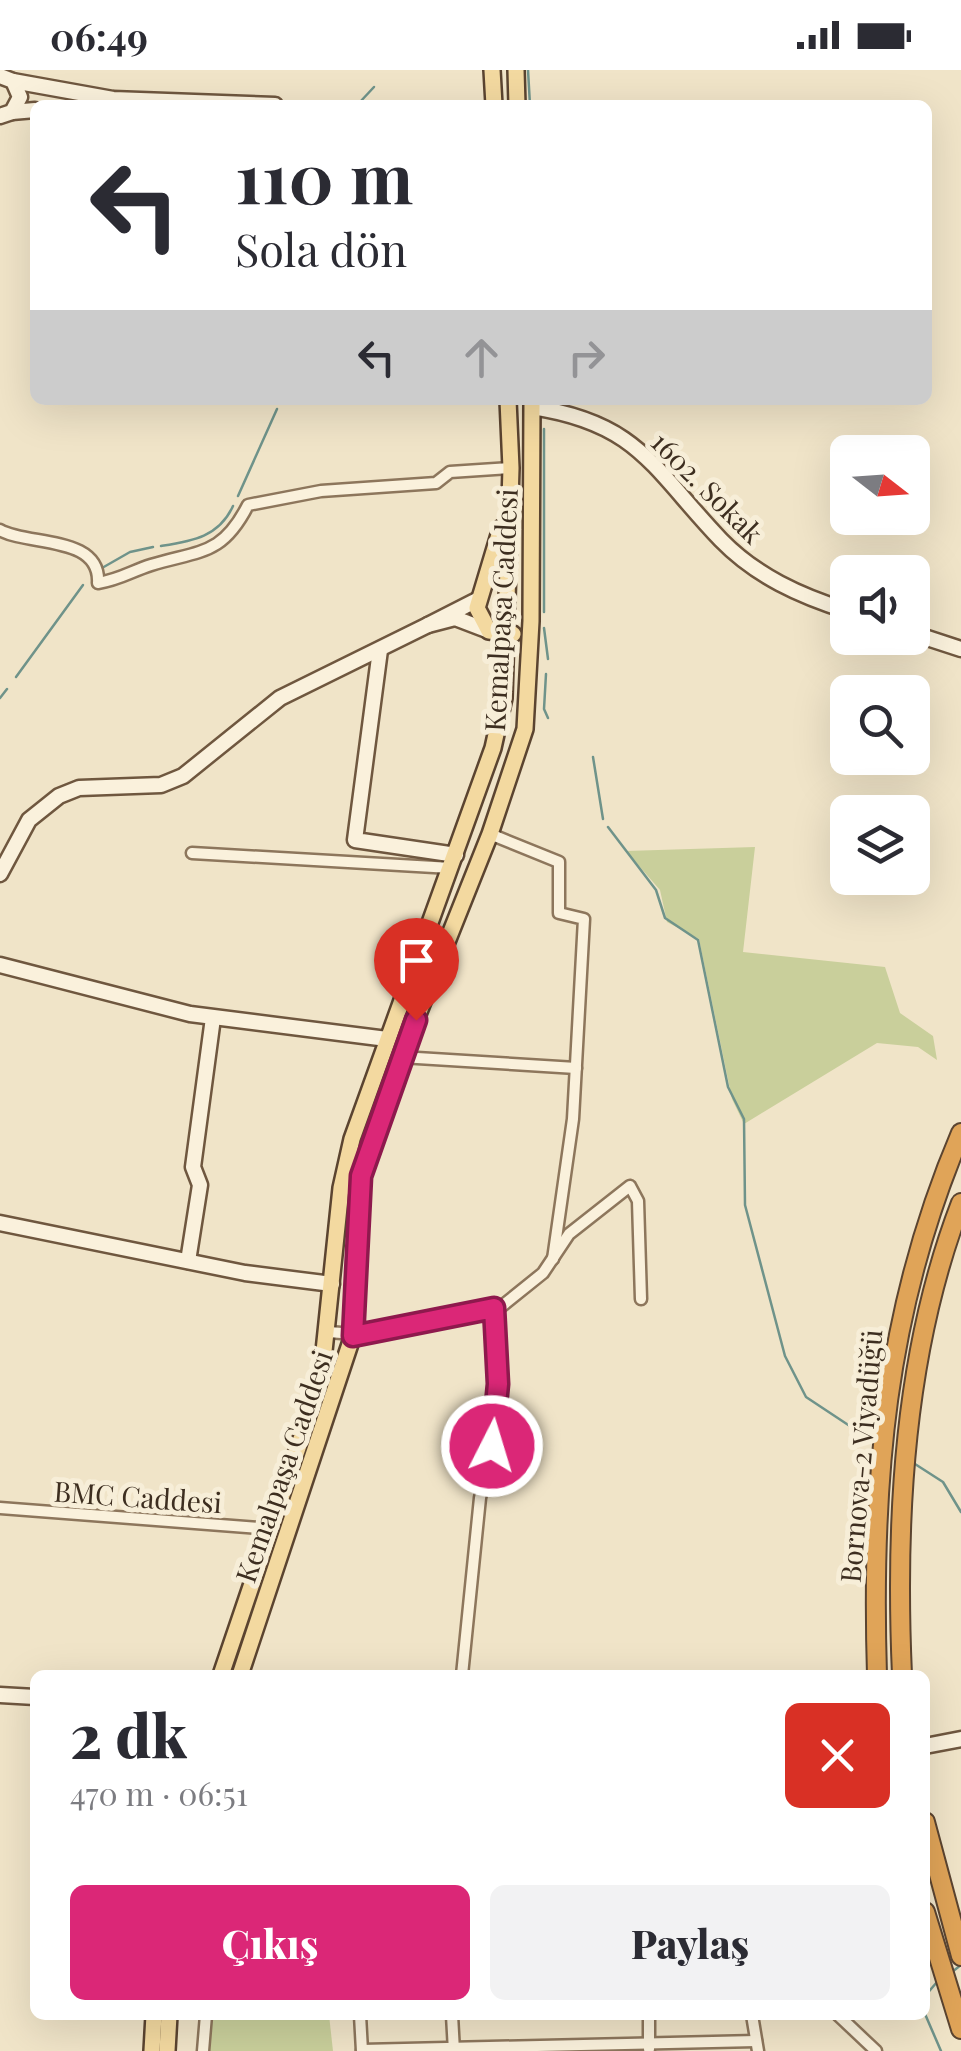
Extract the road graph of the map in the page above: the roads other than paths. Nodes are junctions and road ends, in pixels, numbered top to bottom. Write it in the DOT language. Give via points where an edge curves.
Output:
graph roads {
  1 [pos="492,70"];
  2 [pos="516,70"];
  3 [pos="7,79"];
  4 [pos="140,100"];
  5 [pos="494,100"];
  6 [pos="517,100"];
  7 [pos="6,114"];
  8 [pos="508,405"];
  9 [pos="532,405"];
  10 [pos="537,405"];
  11 [pos="510,468"];
  12 [pos="509,500"];
  13 [pos="0,530"];
  14 [pos="507,582"];
  15 [pos="481,595"];
  16 [pos="830,605"];
  17 [pos="530,614"];
  18 [pos="428,625"];
  19 [pos="488,632"];
  20 [pos="506,636"];
  21 [pos="930,639"];
  22 [pos="961,649"];
  23 [pos="380,650"];
  24 [pos="490,834"];
  25 [pos="192,854"];
  26 [pos="453,861"];
  27 [pos="0,874"];
  28 [pos="0,965"];
  29 [pos="213,1018"];
  30 [pos="386,1039"];
  31 [pos="401,1057"];
  32 [pos="576,1068"];
  33 [pos="961,1133"];
  34 [pos="961,1203"];
  35 [pos="0,1223"];
  36 [pos="552,1259"];
  37 [pos="188,1262"];
  38 [pos="332,1284"];
  39 [pos="641,1298"];
  40 [pos="494,1308"];
  41 [pos="329,1332"];
  42 [pos="353,1336"];
  43 [pos="0,1508"];
  44 [pos="273,1528"];
  45 [pos="223,1670"];
  46 [pos="242,1670"];
  47 [pos="463,1670"];
  48 [pos="877,1670"];
  49 [pos="902,1670"];
  50 [pos="0,1695"];
  51 [pos="30,1697"];
  52 [pos="0,1705"];
  53 [pos="30,1706"];
  54 [pos="961,1739"];
  55 [pos="930,1745"];
  56 [pos="930,1841"];
  57 [pos="930,1928"];
  58 [pos="961,1956"];
  59 [pos="154,2020"];
  60 [pos="169,2020"];
  61 [pos="206,2020"];
  62 [pos="360,2020"];
  63 [pos="452,2020"];
  64 [pos="649,2020"];
  65 [pos="753,2020"];
  66 [pos="843,2020"];
  67 [pos="961,2029"];
  68 [pos="757,2046"];
  69 [pos="649,2048"];
  70 [pos="454,2049"];
  71 [pos="362,2050"];
  72 [pos="152,2051"];
  73 [pos="167,2051"];
  74 [pos="203,2051"];
  75 [pos="876,2051"];
  1 -- 5 [label="main road"];
  2 -- 6 [label="main road"];
  3 -- 4 [label="street"];
  3 -- 7 [label="street" via="20,97"];
  8 -- 11 [label="main road, Kemalpaşa Caddesi"];
  9 -- 17 [label="main road, Kemalpaşa Caddesi"];
  10 -- 16 [label="street, 1602. Sokak" via="606,426 656,466 750,564"];
  11 -- 12 [label="main road, Kemalpaşa Caddesi"];
  11 -- 13 [label="street" via="450,472 436,484 248,505 211,551 110,582 98,583 99,572 71,546"];
  12 -- 14 [label="main road, Kemalpaşa Caddesi"];
  12 -- 15 [label="main road"];
  14 -- 15 [label="main road"];
  14 -- 17 [label="main road" via="522,590"];
  14 -- 20 [label="main road, Kemalpaşa Caddesi"];
  15 -- 18 [label="street"];
  15 -- 19 [label="main road" via="478,617"];
  17 -- 20 [label="main road"];
  17 -- 24 [label="main road, Kemalpaşa Caddesi" via="524,729"];
  18 -- 19 [label="street" via="455,618"];
  18 -- 23 [label="street"];
  19 -- 20 [label="main road"];
  20 -- 26 [label="main road, Kemalpaşa Caddesi" via="504,698 493,748"];
  21 -- 22 [label="street"];
  23 -- 26 [label="street" via="355,840"];
  23 -- 27 [label="street" via="280,698 183,776 161,785 79,788 59,796 29,820"];
  24 -- 31 [label="main road, Kemalpaşa Caddesi"];
  24 -- 32 [label="street" via="560,862 558,913 584,919"];
  25 -- 26 [label="street"];
  26 -- 30 [label="main road, Kemalpaşa Caddesi"];
  28 -- 29 [label="street"];
  29 -- 30 [label="street"];
  29 -- 37 [label="street"];
  30 -- 38 [label="main road, Kemalpaşa Caddesi" via="341,1188"];
  31 -- 32 [label="street"];
  31 -- 42 [label="main road, Kemalpaşa Caddesi" via="361,1176"];
  32 -- 36 [label="street"];
  33 -- 48 [label="highway, Bornova-2 Viyadüğü" via="920,1238 894,1344 874,1588"];
  34 -- 49 [label="highway, Bornova-2 Viyadüğü" via="947,1240 906,1446 898,1582"];
  35 -- 37 [label="street"];
  36 -- 39 [label="street" via="569,1234 630,1186 638,1201"];
  36 -- 40 [label="street" via="543,1274"];
  37 -- 38 [label="street"];
  38 -- 41 [label="main road, Kemalpaşa Caddesi"];
  40 -- 42 [label="street"];
  40 -- 47 [label="street" via="498,1384"];
  41 -- 42 [label="street"];
  41 -- 44 [label="main road, Kemalpaşa Caddesi"];
  42 -- 46 [label="main road, Kemalpaşa Caddesi"];
  43 -- 44 [label="street, BMC Caddesi"];
  44 -- 45 [label="main road, Kemalpaşa Caddesi"];
  50 -- 51 [label="street"];
  52 -- 53 [label="street"];
  54 -- 55 [label="street"];
  56 -- 58 [label="highway"];
  57 -- 67 [label="highway"];
  59 -- 72 [label="main road"];
  60 -- 73 [label="main road"];
  61 -- 74 [label="street"];
  62 -- 71 [label="street"];
  63 -- 70 [label="street"];
  64 -- 69 [label="street"];
  65 -- 68 [label="street"];
  66 -- 75 [label="street"];
  68 -- 69 [label="street"];
  69 -- 70 [label="street"];
  70 -- 71 [label="street"];
}
